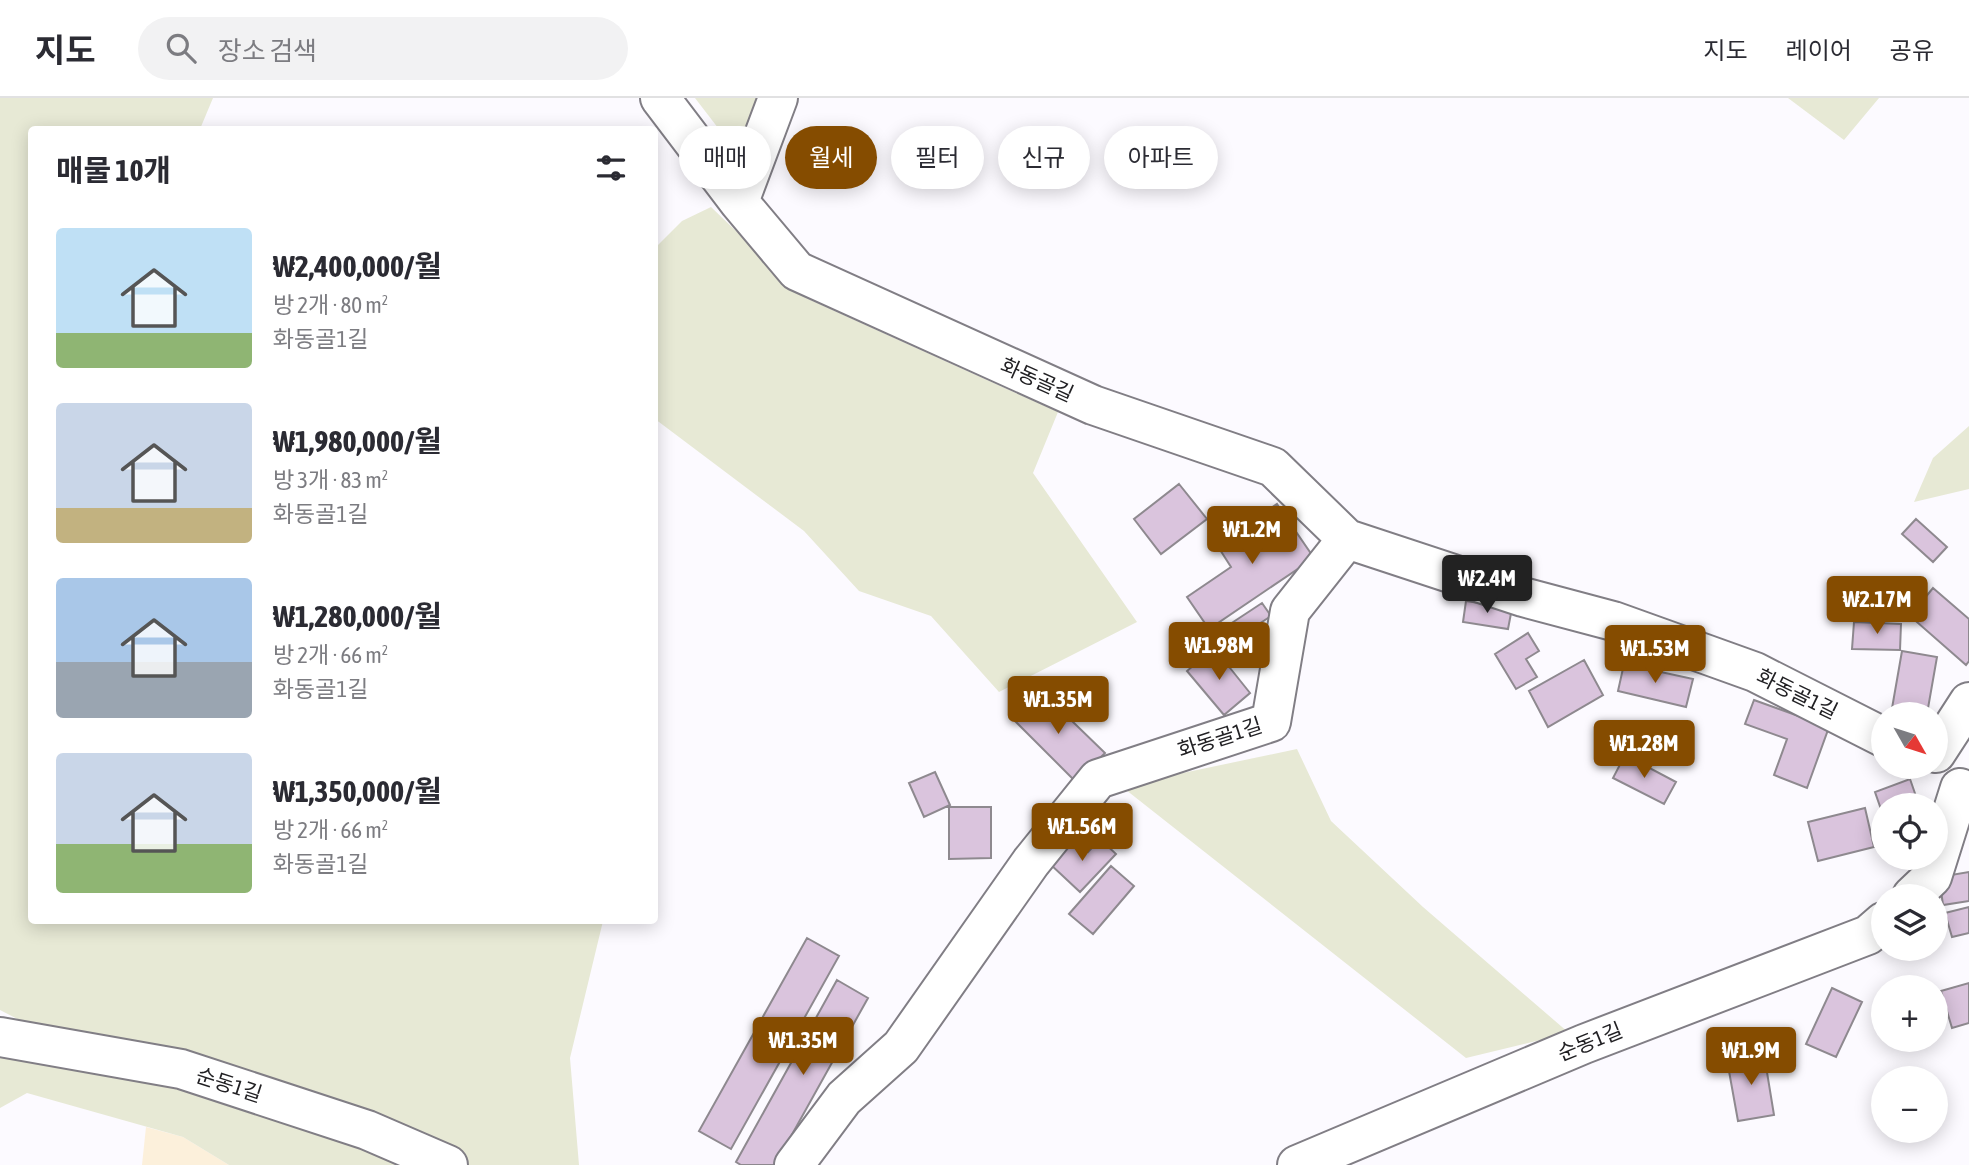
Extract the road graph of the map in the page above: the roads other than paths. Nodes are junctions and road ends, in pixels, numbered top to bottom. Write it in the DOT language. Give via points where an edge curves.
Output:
graph roads {
  1 [pos="660,98"];
  2 [pos="778,98"];
  3 [pos="739,202"];
  4 [pos="1347,538"];
  5 [pos="1969,702"];
  6 [pos="1871,731"];
  7 [pos="1948,734"];
  8 [pos="1955,781"];
  9 [pos="1925,884"];
  10 [pos="1871,932"];
  11 [pos="0,1037"];
  12 [pos="448,1165"];
  13 [pos="794,1165"];
  14 [pos="1297,1165"];
  1 -- 3 [label="street, 화동골길"];
  2 -- 3 [label="street"];
  3 -- 4 [label="street, 화동골길" via="797,271 1093,405 1273,467"];
  4 -- 6 [label="street, 화동골1길" via="1523,597 1613,621 1755,672"];
  4 -- 13 [label="street, 화동골1길" via="1290,611 1271,722 1098,779 1031,862 901,1047 844,1098"];
  5 -- 7 [label="street"];
  8 -- 9 [label="street" via="1932,877"];
  10 -- 14 [label="street, 순동1길" via="1584,1044"];
  11 -- 12 [label="street, 순동1길" via="181,1069 367,1130"];
}
